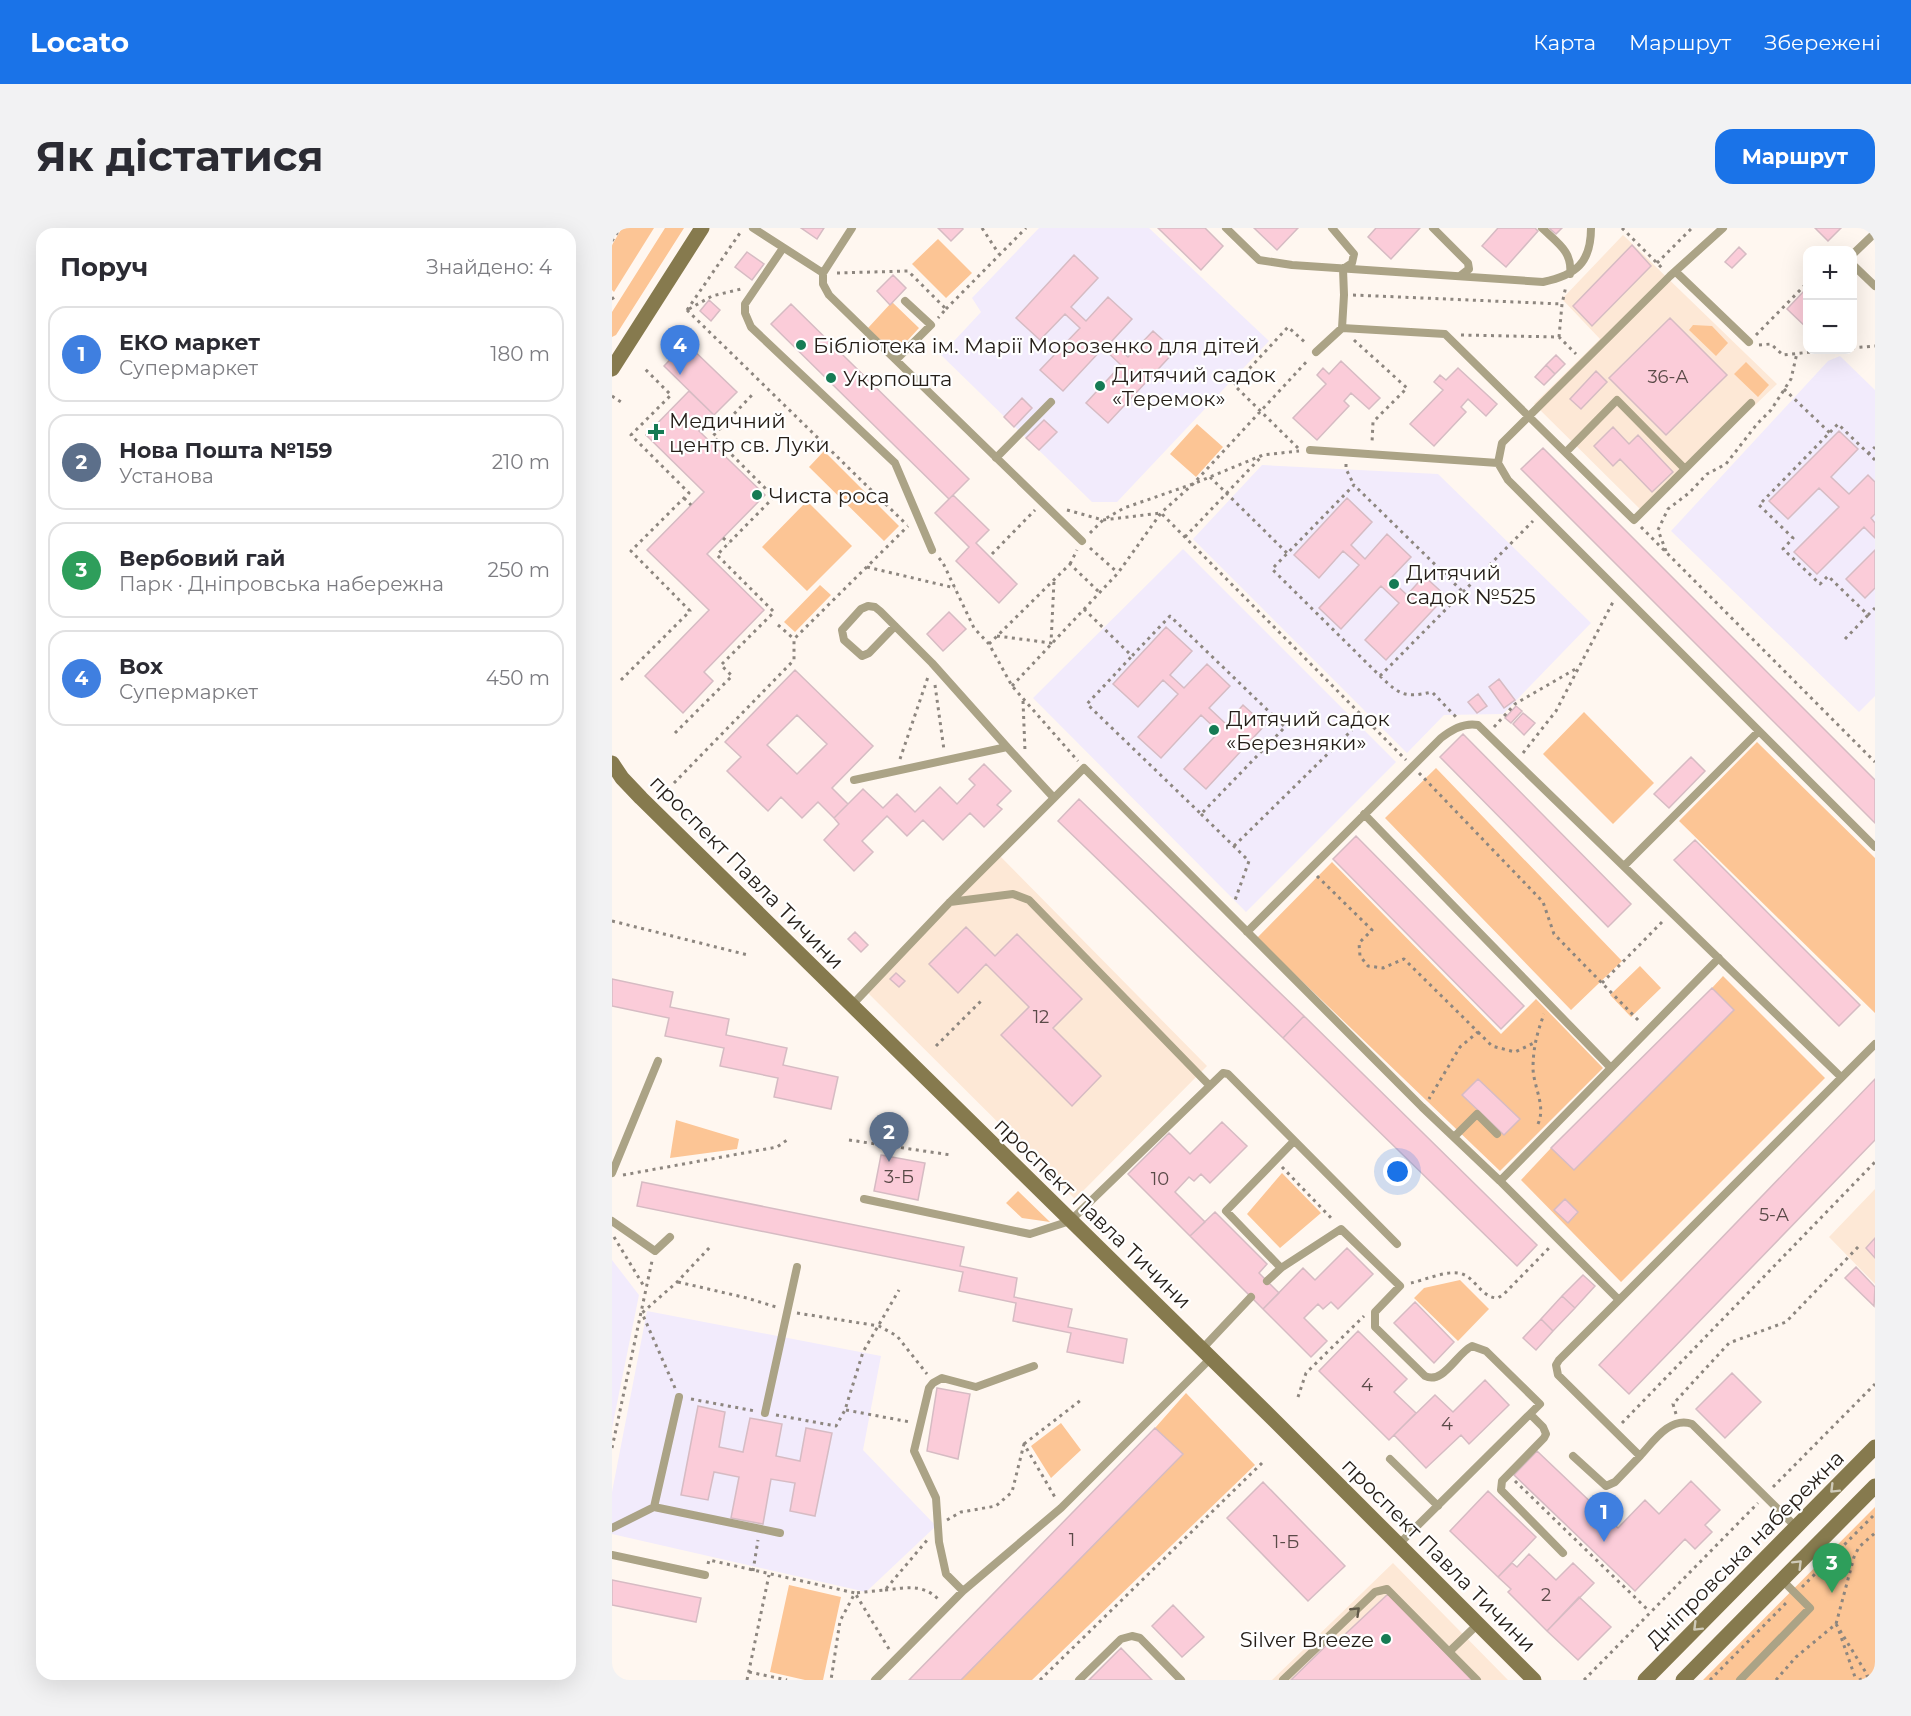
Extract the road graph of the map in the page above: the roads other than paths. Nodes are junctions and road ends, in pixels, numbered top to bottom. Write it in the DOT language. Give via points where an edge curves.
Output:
graph roads {
  1 [pos="702,228"];
  2 [pos="753,228"];
  3 [pos="852,228"];
  4 [pos="1226,228"];
  5 [pos="1332,228"];
  6 [pos="1433,228"];
  7 [pos="1542,228"];
  8 [pos="1591,228"];
  9 [pos="1721,229"];
  10 [pos="1875,233"];
  11 [pos="783,248"];
  12 [pos="1857,250"];
  13 [pos="1343,269"];
  14 [pos="1857,269"];
  15 [pos="1676,272"];
  16 [pos="823,273"];
  17 [pos="1569,273"];
  18 [pos="1459,276"];
  19 [pos="1875,285"];
  20 [pos="905,301"];
  21 [pos="1342,328"];
  22 [pos="1749,342"];
  23 [pos="617,350"];
  24 [pos="1316,352"];
  25 [pos="896,360"];
  26 [pos="612,369"];
  27 [pos="1050,402"];
  28 [pos="1751,403"];
  29 [pos="1529,417"];
  30 [pos="1310,450"];
  31 [pos="1566,452"];
  32 [pos="996,458"];
  33 [pos="1498,464"];
  34 [pos="1685,469"];
  35 [pos="1082,541"];
  36 [pos="932,550"];
  37 [pos="895,626"];
  38 [pos="1759,731"];
  39 [pos="1007,747"];
  40 [pos="612,763"];
  41 [pos="617,775"];
  42 [pos="854,780"];
  43 [pos="1054,798"];
  44 [pos="1364,814"];
  45 [pos="1875,847"];
  46 [pos="1624,866"];
  47 [pos="950,902"];
  48 [pos="1247,932"];
  49 [pos="1719,958"];
  50 [pos="852,1005"];
  51 [pos="1875,1044"];
  52 [pos="658,1061"];
  53 [pos="1611,1068"];
  54 [pos="1841,1077"];
  55 [pos="1209,1085"];
  56 [pos="1497,1134"];
  57 [pos="1454,1137"];
  58 [pos="1294,1141"];
  59 [pos="612,1173"];
  60 [pos="1500,1181"];
  61 [pos="864,1199"];
  62 [pos="612,1221"];
  63 [pos="1070,1221"];
  64 [pos="670,1237"];
  65 [pos="1397,1244"];
  66 [pos="797,1266"];
  67 [pos="1281,1268"];
  68 [pos="1267,1281"];
  69 [pos="1251,1297"];
  70 [pos="1619,1300"];
  71 [pos="1206,1354"];
  72 [pos="1034,1366"];
  73 [pos="679,1397"];
  74 [pos="765,1413"];
  75 [pos="1530,1414"];
  76 [pos="1875,1447"];
  77 [pos="1573,1456"];
  78 [pos="1640,1456"];
  79 [pos="1390,1459"];
  80 [pos="1875,1486"];
  81 [pos="1438,1506"];
  82 [pos="654,1507"];
  83 [pos="1796,1527"];
  84 [pos="612,1528"];
  85 [pos="776,1532"];
  86 [pos="1399,1544"];
  87 [pos="1563,1553"];
  88 [pos="612,1555"];
  89 [pos="705,1575"];
  90 [pos="1782,1580"];
  91 [pos="963,1591"];
  92 [pos="1478,1624"];
  93 [pos="1450,1651"];
  94 [pos="875,1680"];
  95 [pos="1079,1680"];
  96 [pos="1182,1680"];
  97 [pos="1283,1680"];
  98 [pos="1477,1680"];
  99 [pos="1534,1680"];
  100 [pos="1645,1680"];
  101 [pos="1683,1680"];
  102 [pos="1740,1680"];
  1 -- 23 [label="street"];
  2 -- 11 [label="lane"];
  3 -- 16 [label="lane"];
  4 -- 13 [label="lane" via="1258,260"];
  5 -- 13 [label="lane" via="1354,254 1352,263"];
  6 -- 18 [label="lane" via="1468,263 1469,269"];
  7 -- 17 [label="lane" via="1568,253"];
  8 -- 17 [label="lane" via="1591,246 1581,264"];
  9 -- 15 [label="lane"];
  10 -- 12 [label="lane"];
  11 -- 16 [label="lane"];
  11 -- 36 [label="lane" via="745,304 751,327 895,463"];
  13 -- 18 [label="lane"];
  13 -- 21 [label="lane"];
  14 -- 19 [label="lane"];
  15 -- 22 [label="lane"];
  15 -- 29 [label="lane"];
  16 -- 25 [label="lane" via="829,295"];
  17 -- 18 [label="lane" via="1564,278 1543,282"];
  20 -- 25 [label="lane" via="931,325"];
  21 -- 24 [label="lane"];
  21 -- 29 [label="lane" via="1445,334"];
  23 -- 26 [label="street"];
  25 -- 32 [label="lane"];
  27 -- 32 [label="lane"];
  28 -- 34 [label="lane"];
  29 -- 31 [label="lane"];
  29 -- 33 [label="lane" via="1503,443"];
  30 -- 33 [label="lane"];
  31 -- 34 [label="lane" via="1634,520"];
  31 -- 34 [label="lane" via="1617,400"];
  32 -- 35 [label="lane"];
  33 -- 38 [label="lane" via="1508,480"];
  37 -- 37 [label="lane" via="875,607 868,606 844,626 842,635 862,656"];
  37 -- 39 [label="lane"];
  38 -- 45 [label="lane"];
  38 -- 46 [label="lane"];
  39 -- 42 [label="lane"];
  39 -- 43 [label="lane"];
  40 -- 41 [label="street, проспект Павла Тичини"];
  41 -- 50 [label="street, проспект Павла Тичини"];
  43 -- 47 [label="lane"];
  43 -- 48 [label="lane" via="1084,768"];
  44 -- 46 [label="lane" via="1445,735 1464,726 1478,725"];
  44 -- 48 [label="lane"];
  44 -- 53 [label="lane"];
  46 -- 49 [label="lane"];
  47 -- 50 [label="lane"];
  47 -- 55 [label="lane" via="1013,894 1029,900"];
  48 -- 57 [label="lane"];
  49 -- 53 [label="lane"];
  49 -- 54 [label="lane"];
  50 -- 63 [label="street, проспект Павла Тичини"];
  51 -- 54 [label="lane"];
  52 -- 59 [label="lane"];
  53 -- 60 [label="lane"];
  54 -- 70 [label="lane"];
  55 -- 58 [label="lane" via="1221,1074 1228,1074"];
  55 -- 63 [label="lane"];
  56 -- 57 [label="lane" via="1477,1114"];
  57 -- 60 [label="lane"];
  58 -- 65 [label="lane"];
  58 -- 67 [label="lane" via="1226,1211"];
  60 -- 70 [label="lane"];
  61 -- 63 [label="lane" via="1030,1234"];
  62 -- 64 [label="lane" via="655,1251"];
  63 -- 71 [label="street, проспект Павла Тичини"];
  66 -- 74 [label="lane"];
  67 -- 68 [label="lane"];
  67 -- 75 [label="lane" via="1341,1229 1400,1286 1375,1312 1375,1327 1430,1378 1439,1376 1472,1346 1486,1351 1540,1404"];
  69 -- 71 [label="lane"];
  70 -- 78 [label="lane" via="1556,1365 1558,1376"];
  71 -- 86 [label="street, проспект Павла Тичини"];
  71 -- 91 [label="lane" via="1061,1508"];
  72 -- 91 [label="lane" via="976,1387 942,1378 929,1388 914,1450 936,1498 946,1574"];
  73 -- 82 [label="lane"];
  75 -- 81 [label="lane"];
  75 -- 87 [label="lane" via="1546,1434 1500,1485 1503,1494"];
  76 -- 83 [label="street, Дніпровська набережна, one-way"];
  77 -- 78 [label="lane" via="1606,1486"];
  78 -- 83 [label="lane" via="1671,1425 1692,1424"];
  79 -- 81 [label="lane"];
  90 -- 80 [label="street, one-way"];
  81 -- 86 [label="lane"];
  82 -- 84 [label="lane"];
  82 -- 85 [label="lane"];
  83 -- 100 [label="street, Дніпровська набережна, one-way"];
  86 -- 92 [label="street, проспект Павла Тичини"];
  88 -- 89 [label="lane"];
  90 -- 101 [label="street"];
  90 -- 102 [label="lane" via="1810,1608"];
  91 -- 94 [label="lane"];
  92 -- 93 [label="lane"];
  92 -- 99 [label="street, проспект Павла Тичини"];
  97 -- 93 [label="lane, one-way" via="1381,1589 1393,1593"];
  93 -- 98 [label="lane"];
  95 -- 96 [label="lane" via="1121,1639 1132,1636 1140,1638"];
}
